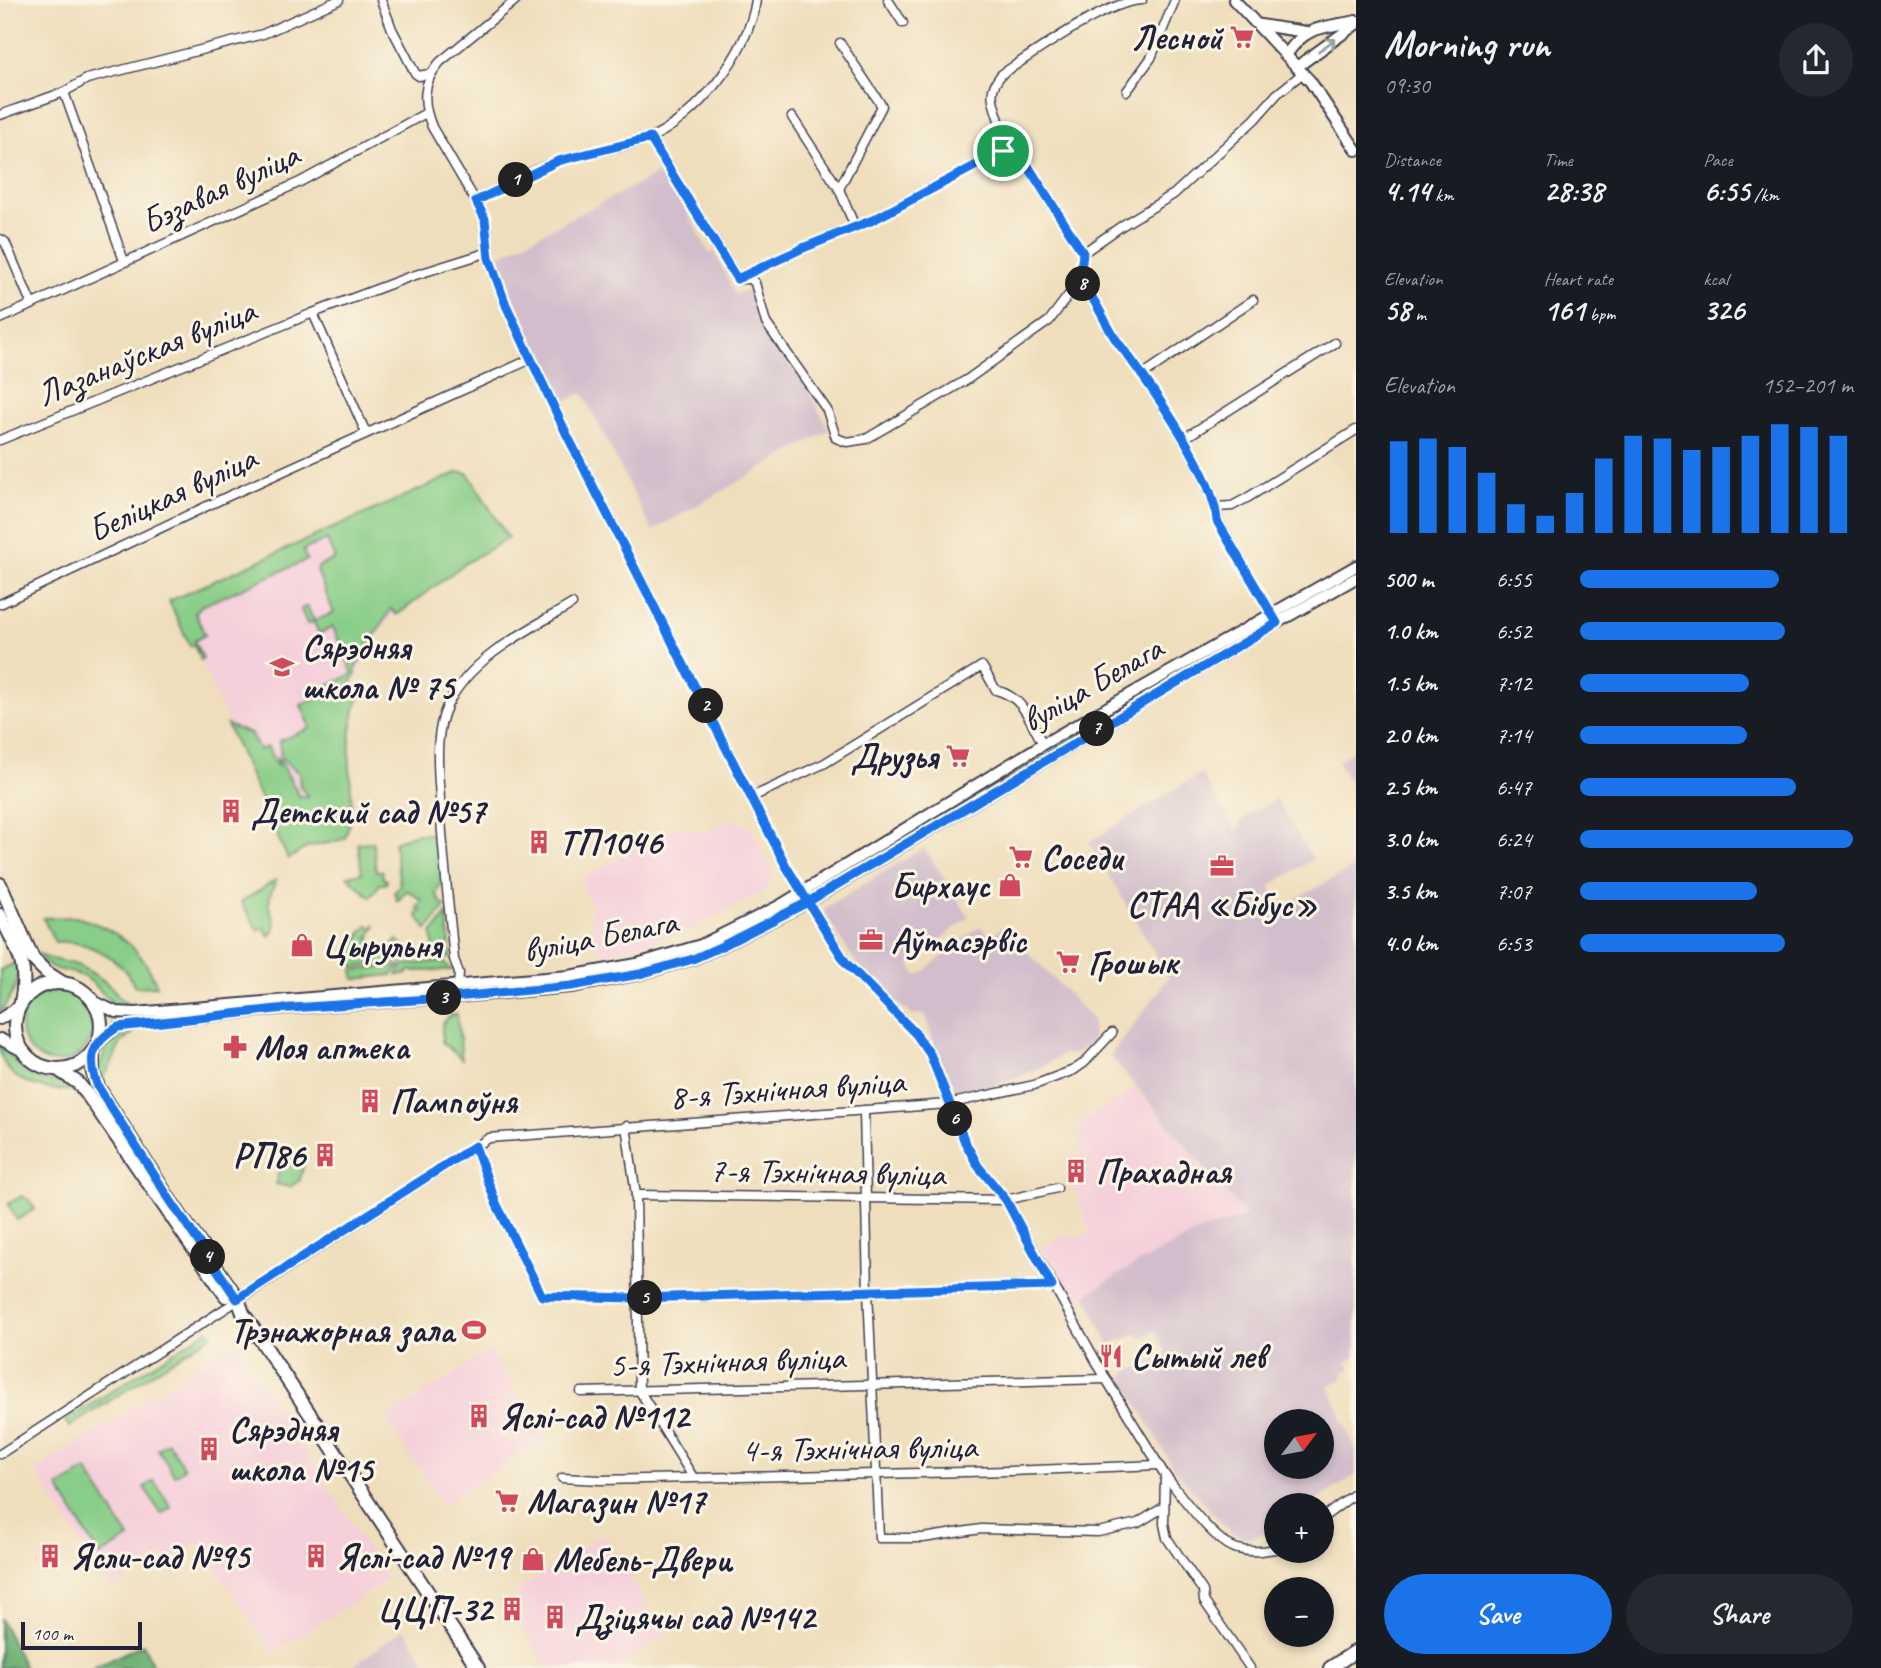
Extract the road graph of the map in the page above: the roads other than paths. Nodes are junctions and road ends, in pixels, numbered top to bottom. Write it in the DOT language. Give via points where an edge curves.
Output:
graph roads {
  1 [pos="340,0"];
  2 [pos="381,0"];
  3 [pos="516,0"];
  4 [pos="756,0"];
  5 [pos="888,0"];
  6 [pos="1142,0"];
  7 [pos="1175,0"];
  8 [pos="1234,0"];
  9 [pos="1356,22"];
  10 [pos="903,23"];
  11 [pos="1260,25"];
  12 [pos="1306,32"];
  13 [pos="841,43"];
  14 [pos="1287,54"];
  15 [pos="1301,70"];
  16 [pos="429,74"];
  17 [pos="1127,91"];
  18 [pos="64,92"];
  19 [pos="426,113"];
  20 [pos="0,115"];
  21 [pos="792,117"];
  22 [pos="650,138"];
  23 [pos="1356,150"];
  24 [pos="1003,151"];
  25 [pos="839,189"];
  26 [pos="476,201"];
  27 [pos="855,227"];
  28 [pos="0,239"];
  29 [pos="489,252"];
  30 [pos="1083,253"];
  31 [pos="124,261"];
  32 [pos="737,279"];
  33 [pos="1080,280"];
  34 [pos="1253,300"];
  35 [pos="32,305"];
  36 [pos="313,313"];
  37 [pos="0,319"];
  38 [pos="1335,343"];
  39 [pos="531,359"];
  40 [pos="1142,375"];
  41 [pos="1356,430"];
  42 [pos="366,433"];
  43 [pos="1183,439"];
  44 [pos="0,440"];
  45 [pos="1216,506"];
  46 [pos="1356,566"];
  47 [pos="1356,578"];
  48 [pos="0,604"];
  49 [pos="572,604"];
  50 [pos="1274,618"];
  51 [pos="1043,744"];
  52 [pos="752,797"];
  53 [pos="0,884"];
  54 [pos="805,897"];
  55 [pos="0,915"];
  56 [pos="63,983"];
  57 [pos="458,986"];
  58 [pos="93,1001"];
  59 [pos="20,1005"];
  60 [pos="0,1019"];
  61 [pos="1112,1033"];
  62 [pos="0,1039"];
  63 [pos="95,1048"];
  64 [pos="23,1051"];
  65 [pos="57,1069"];
  66 [pos="948,1104"];
  67 [pos="864,1110"];
  68 [pos="626,1126"];
  69 [pos="475,1146"];
  70 [pos="1057,1188"];
  71 [pos="636,1195"];
  72 [pos="865,1199"];
  73 [pos="1006,1200"];
  74 [pos="1052,1286"];
  75 [pos="868,1290"];
  76 [pos="637,1298"];
  77 [pos="234,1301"];
  78 [pos="1106,1379"];
  79 [pos="874,1383"];
  80 [pos="639,1390"];
  81 [pos="581,1392"];
  82 [pos="0,1454"];
  83 [pos="1158,1465"];
  84 [pos="876,1473"];
  85 [pos="1166,1475"];
  86 [pos="694,1477"];
  87 [pos="562,1478"];
  88 [pos="1356,1493"];
  89 [pos="1164,1507"];
  90 [pos="1334,1509"];
  91 [pos="1264,1551"];
  92 [pos="1356,1651"];
  93 [pos="478,1668"];
  94 [pos="1250,1668"];
  95 [pos="1330,1668"];
  1 -- 18 [label="street" via="263,34 87,79"];
  2 -- 16 [label="street" via="415,73"];
  3 -- 16 [label="street"];
  4 -- 22 [label="street" via="744,37 712,89 682,119"];
  5 -- 10 [label="street"];
  6 -- 24 [label="street" via="1104,10 1002,74 992,96"];
  7 -- 17 [label="street" via="1151,58"];
  8 -- 11 [label="street"];
  9 -- 12 [label="street"];
  15 -- 9 [label="street, one-way"];
  11 -- 12 [label="street"];
  11 -- 14 [label="street"];
  12 -- 14 [label="street"];
  13 -- 25 [label="street" via="882,106"];
  14 -- 15 [label="street"];
  15 -- 23 [label="street"];
  15 -- 30 [label="street" via="1174,194"];
  16 -- 19 [label="street"];
  18 -- 20 [label="street"];
  18 -- 31 [label="street"];
  19 -- 26 [label="street"];
  19 -- 31 [label="street, Бэзавая вуліца" via="300,182"];
  21 -- 25 [label="street"];
  22 -- 26 [label="street" via="558,161"];
  22 -- 32 [label="street"];
  24 -- 27 [label="street"];
  24 -- 30 [label="street" via="1026,163"];
  25 -- 27 [label="street"];
  26 -- 29 [label="street" via="485,219"];
  27 -- 32 [label="street"];
  28 -- 35 [label="street"];
  29 -- 36 [label="street, Лазанаўская вуліца"];
  29 -- 39 [label="street" via="506,305"];
  30 -- 33 [label="street"];
  31 -- 35 [label="street, Бэзавая вуліца"];
  32 -- 33 [label="street" via="755,283 766,323 827,410 836,438 847,442 866,439 968,379 1049,321"];
  33 -- 40 [label="street"];
  34 -- 40 [label="street"];
  35 -- 37 [label="street, Бэзавая вуліца"];
  36 -- 42 [label="street"];
  36 -- 44 [label="street, Лазанаўская вуліца"];
  38 -- 43 [label="street"];
  39 -- 42 [label="street, Беліцкая вуліца"];
  39 -- 52 [label="street"];
  40 -- 43 [label="street"];
  41 -- 45 [label="street" via="1256,493 1232,506"];
  42 -- 48 [label="street, Беліцкая вуліца"];
  43 -- 45 [label="street"];
  45 -- 50 [label="street" via="1217,521"];
  46 -- 50 [label="street, вуліца Белага"];
  47 -- 50 [label="street, вуліца Белага"];
  49 -- 57 [label="street" via="497,649 449,703 439,730 441,830"];
  50 -- 51 [label="street, вуліца Белага"];
  50 -- 54 [label="street, вуліца Белага"];
  51 -- 52 [label="street" via="1021,703 996,690 982,666 825,763"];
  51 -- 54 [label="street, вуліца Белага"];
  52 -- 54 [label="street"];
  53 -- 56 [label="main road" via="33,959"];
  54 -- 57 [label="street, вуліца Белага" via="701,945 637,964 569,976"];
  54 -- 63 [label="street, вуліца Белага" via="722,946 640,974 571,986 136,1024 118,1027"];
  54 -- 66 [label="street" via="846,963 930,1054"];
  55 -- 59 [label="main road" via="23,966"];
  56 -- 58 [label="main road"];
  56 -- 59 [label="main road" via="41,987"];
  57 -- 58 [label="street, вуліца Белага" via="135,1013 116,1012"];
  58 -- 63 [label="main road" via="100,1018"];
  59 -- 60 [label="street"];
  59 -- 64 [label="main road" via="15,1034"];
  61 -- 66 [label="street, 8-я Тэхнічная вуліца" via="1074,1070 1034,1085"];
  62 -- 64 [label="street"];
  63 -- 65 [label="main road" via="73,1066"];
  63 -- 77 [label="main road" via="93,1073 98,1087"];
  64 -- 65 [label="main road" via="41,1066"];
  65 -- 77 [label="main road" via="87,1094 213,1280"];
  66 -- 67 [label="street, 8-я Тэхнічная вуліца"];
  66 -- 73 [label="street" via="978,1166"];
  67 -- 68 [label="street, 8-я Тэхнічная вуліца"];
  67 -- 72 [label="street, 5-я Тэхнічная вуліца"];
  68 -- 69 [label="street, 8-я Тэхнічная вуліца" via="488,1138"];
  68 -- 71 [label="street"];
  69 -- 76 [label="street" via="496,1203 542,1296"];
  69 -- 77 [label="street"];
  70 -- 73 [label="street, 7-я Тэхнічная вуліца"];
  71 -- 72 [label="street, 7-я Тэхнічная вуліца"];
  71 -- 76 [label="street"];
  72 -- 73 [label="street, 7-я Тэхнічная вуліца"];
  72 -- 75 [label="street, 5-я Тэхнічная вуліца"];
  73 -- 74 [label="street"];
  74 -- 75 [label="street"];
  74 -- 78 [label="street"];
  75 -- 76 [label="street"];
  75 -- 79 [label="street, 5-я Тэхнічная вуліца"];
  76 -- 80 [label="street"];
  77 -- 82 [label="street"];
  77 -- 93 [label="main road"];
  78 -- 79 [label="street, 5-я Тэхнічная вуліца"];
  78 -- 83 [label="street"];
  79 -- 80 [label="street, 5-я Тэхнічная вуліца"];
  79 -- 84 [label="street, 5-я Тэхнічная вуліца"];
  80 -- 81 [label="street, 5-я Тэхнічная вуліца"];
  80 -- 86 [label="street"];
  83 -- 84 [label="street, 4-я Тэхнічная вуліца"];
  83 -- 85 [label="street"];
  84 -- 86 [label="street, 4-я Тэхнічная вуліца"];
  84 -- 89 [label="street, 5-я Тэхнічная вуліца" via="879,1538 923,1538 982,1529 1098,1532 1139,1524"];
  85 -- 89 [label="street"];
  85 -- 91 [label="street" via="1206,1526 1235,1549"];
  86 -- 87 [label="street, 4-я Тэхнічная вуліца"];
  88 -- 90 [label="street"];
  89 -- 94 [label="street" via="1167,1538"];
  92 -- 95 [label="main road"];
}
